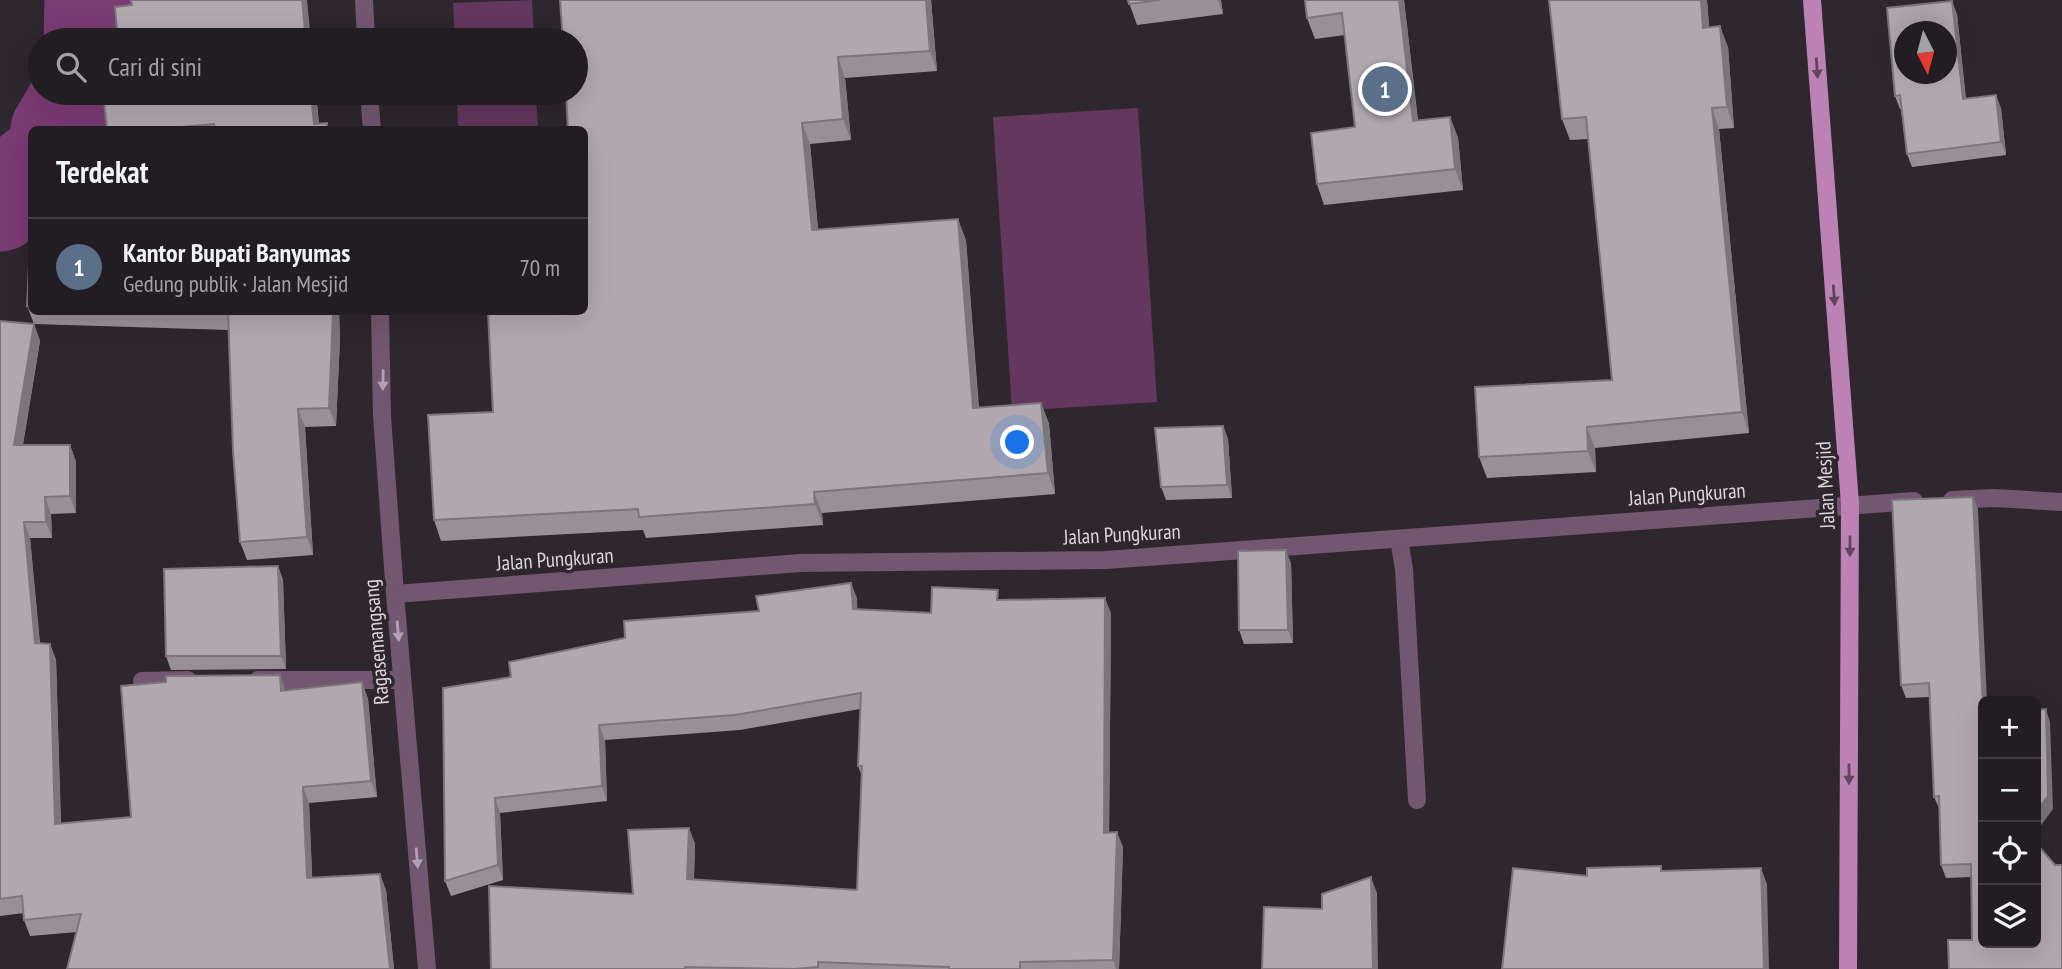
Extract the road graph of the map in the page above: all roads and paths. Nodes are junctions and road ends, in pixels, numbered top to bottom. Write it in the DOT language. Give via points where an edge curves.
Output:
graph roads {
  1 [pos="364,0"];
  2 [pos="1812,0"];
  3 [pos="365,28"];
  4 [pos="370,105"];
  5 [pos="372,126"];
  6 [pos="380,315"];
  7 [pos="2062,502"];
  8 [pos="1850,504"];
  9 [pos="1399,539"];
  10 [pos="395,594"];
  11 [pos="211,680"];
  12 [pos="238,680"];
  13 [pos="402,680"];
  14 [pos="142,681"];
  15 [pos="1417,800"];
  16 [pos="426,969"];
  17 [pos="1847,969"];
  1 -- 3 [label="street"];
  2 -- 8 [label="main road, Jalan Mesjid, one-way"];
  4 -- 5 [label="street"];
  6 -- 10 [label="street, Ragasemangsang, one-way"];
  7 -- 8 [label="street, Jalan Pungkuran" via="1994,498"];
  8 -- 9 [label="street, Jalan Pungkuran"];
  8 -- 17 [label="main road, Jalan Mesjid, one-way"];
  9 -- 10 [label="street, Jalan Pungkuran" via="1106,560 800,563"];
  9 -- 15 [label="street"];
  10 -- 13 [label="street, Ragasemangsang, one-way"];
  11 -- 14 [label="street"];
  12 -- 13 [label="street"];
  13 -- 16 [label="street, Ragasemangsang, one-way"];
}
